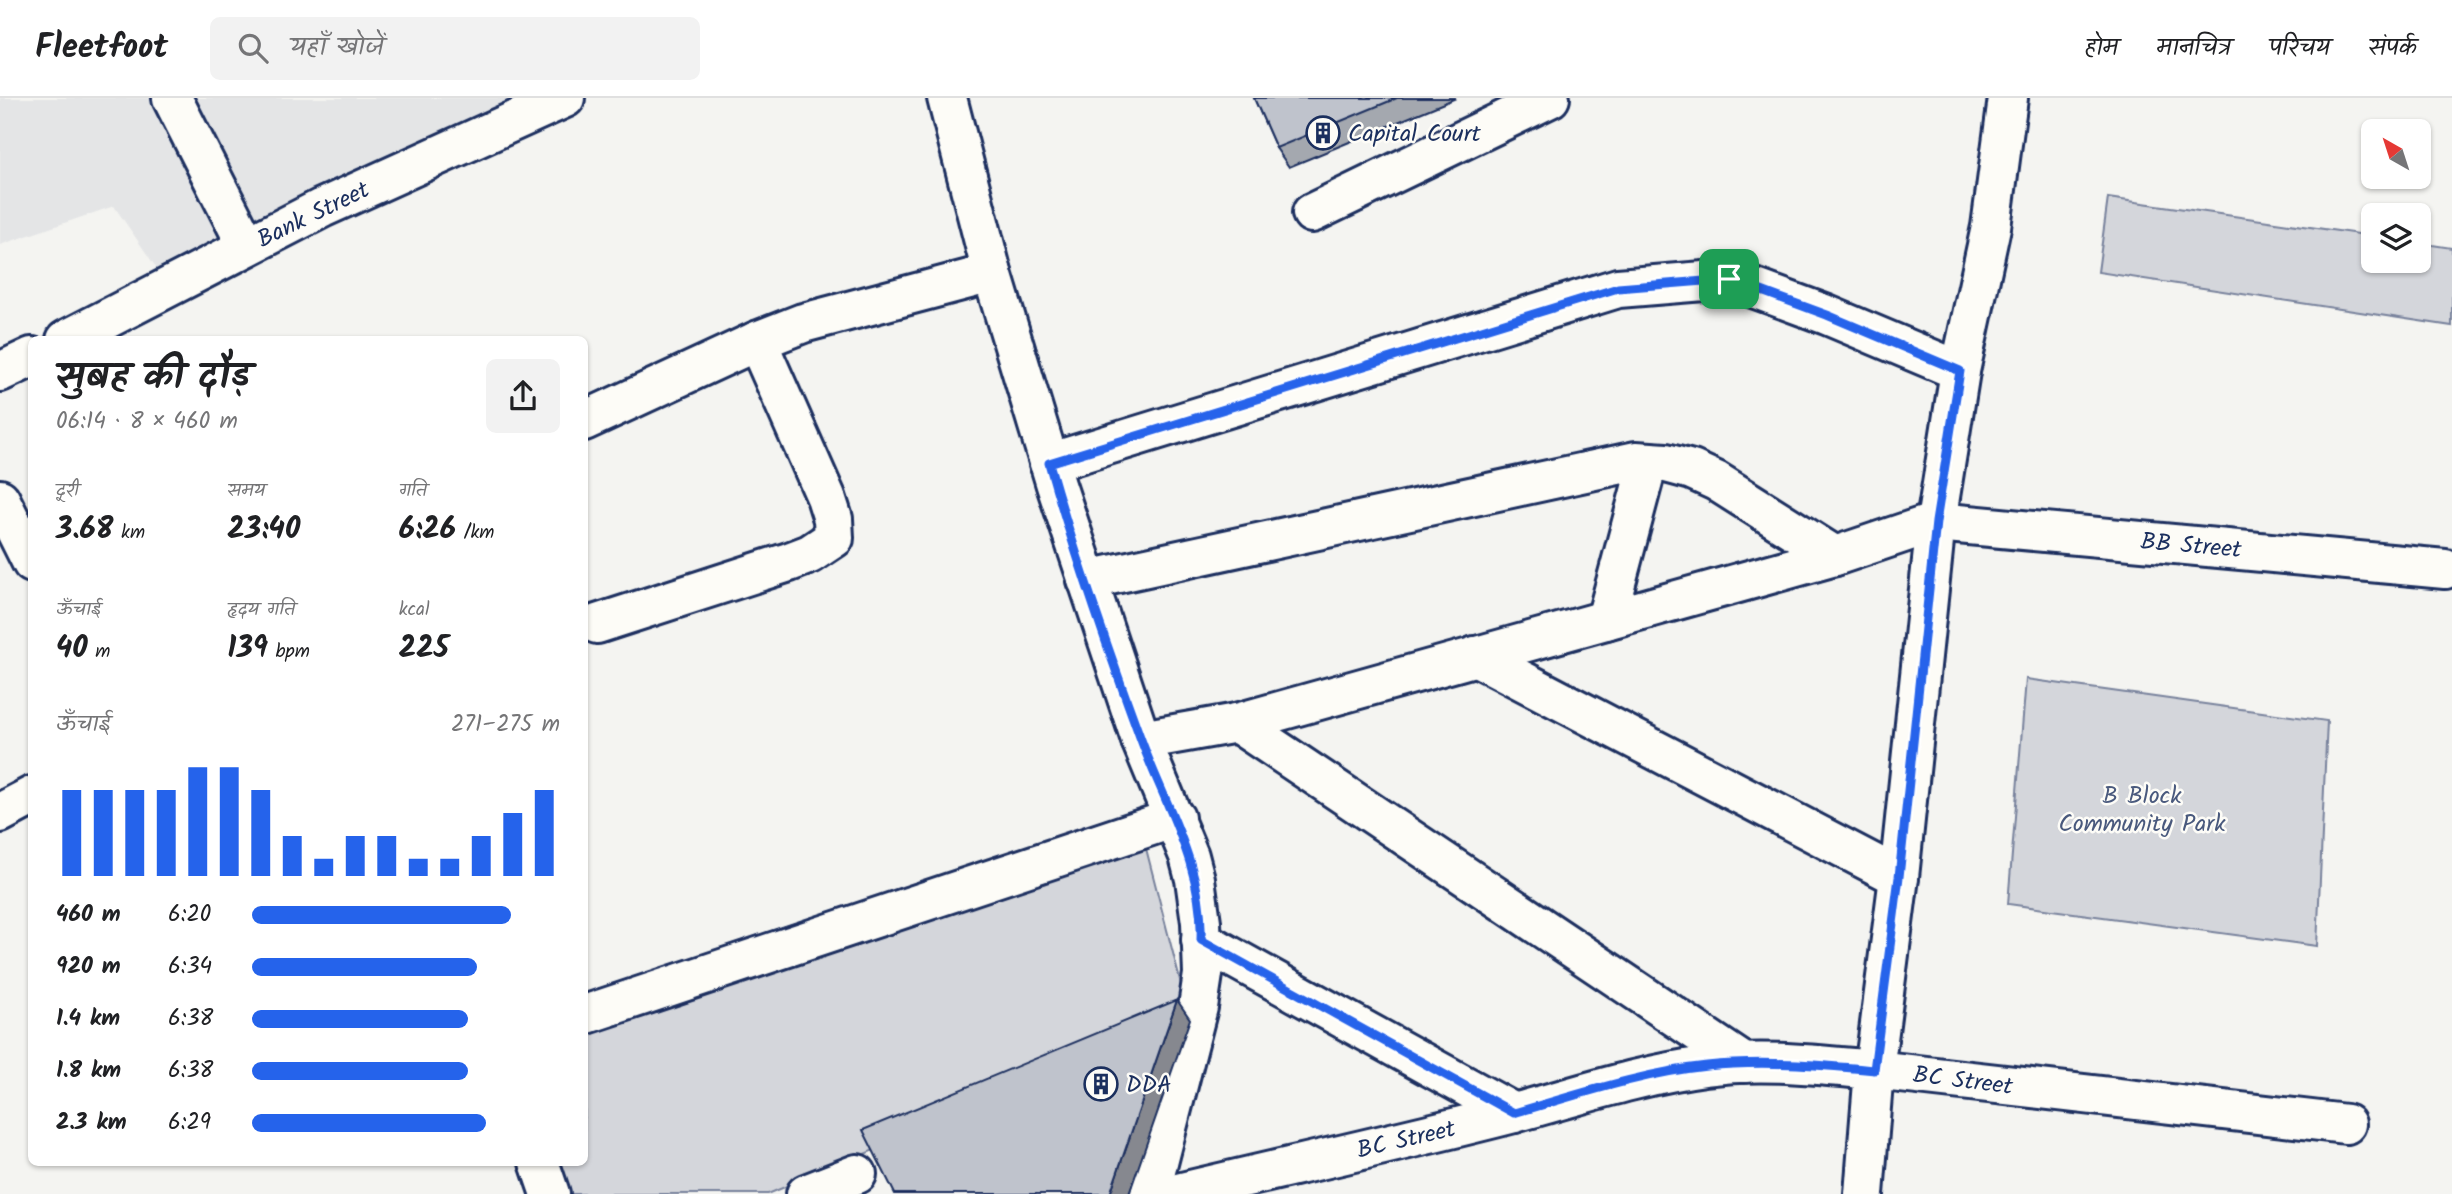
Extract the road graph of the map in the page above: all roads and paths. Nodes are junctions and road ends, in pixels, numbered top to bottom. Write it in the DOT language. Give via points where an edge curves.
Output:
graph roads {
  1 [pos="172,98"];
  2 [pos="565,98"];
  3 [pos="947,98"];
  4 [pos="1550,98"];
  5 [pos="2008,98"];
  6 [pos="1312,213"];
  7 [pos="247,246"];
  8 [pos="992,273"];
  9 [pos="74,336"];
  10 [pos="757,341"];
  11 [pos="28,359"];
  12 [pos="1960,371"];
  13 [pos="0,372"];
  14 [pos="588,419"];
  15 [pos="1648,462"];
  16 [pos="1049,463"];
  17 [pos="0,499"];
  18 [pos="1936,522"];
  19 [pos="28,555"];
  20 [pos="1835,556"];
  21 [pos="2445,569"];
  22 [pos="1087,580"];
  23 [pos="1606,620"];
  24 [pos="597,624"];
  25 [pos="1475,656"];
  26 [pos="1237,723"];
  27 [pos="1141,740"];
  28 [pos="28,798"];
  29 [pos="0,813"];
  30 [pos="1175,818"];
  31 [pos="1899,877"];
  32 [pos="1201,940"];
  33 [pos="588,1014"];
  34 [pos="1744,1063"];
  35 [pos="1874,1070"];
  36 [pos="1514,1113"];
  37 [pos="2346,1124"];
  38 [pos="540,1166"];
  39 [pos="858,1174"];
  40 [pos="550,1194"];
  41 [pos="806,1194"];
  42 [pos="1150,1194"];
  43 [pos="1174,1194"];
  44 [pos="1864,1194"];
  1 -- 7 [label="street"];
  2 -- 7 [label="street, Bank Street"];
  3 -- 8 [label="street"];
  4 -- 6 [label="street"];
  5 -- 12 [label="street" via="1990,227"];
  7 -- 9 [label="street, Bank Street"];
  8 -- 10 [label="street" via="803,323"];
  8 -- 16 [label="street"];
  10 -- 14 [label="street"];
  10 -- 24 [label="street" via="826,498 834,538 789,562"];
  11 -- 13 [label="street"];
  12 -- 16 [label="street" via="1729,279 1618,288"];
  12 -- 18 [label="street"];
  15 -- 20 [label="street" via="1692,470 1716,481"];
  15 -- 22 [label="street"];
  15 -- 23 [label="street"];
  16 -- 22 [label="street"];
  17 -- 19 [label="street"];
  18 -- 20 [label="street"];
  18 -- 21 [label="street, BB Street"];
  18 -- 31 [label="street"];
  20 -- 23 [label="street"];
  22 -- 27 [label="street"];
  23 -- 25 [label="street"];
  25 -- 26 [label="street"];
  25 -- 31 [label="street"];
  26 -- 27 [label="street"];
  26 -- 34 [label="street"];
  27 -- 30 [label="street"];
  28 -- 29 [label="street"];
  30 -- 32 [label="street" via="1195,879"];
  30 -- 33 [label="street"];
  31 -- 35 [label="street"];
  32 -- 36 [label="street"];
  32 -- 42 [label="street" via="1198,1007"];
  34 -- 35 [label="street, BC Street"];
  34 -- 36 [label="street, BC Street" via="1636,1079"];
  35 -- 37 [label="street, BC Street"];
  35 -- 44 [label="street"];
  36 -- 43 [label="street, BC Street"];
  38 -- 40 [label="street"];
  39 -- 41 [label="street"];
}
